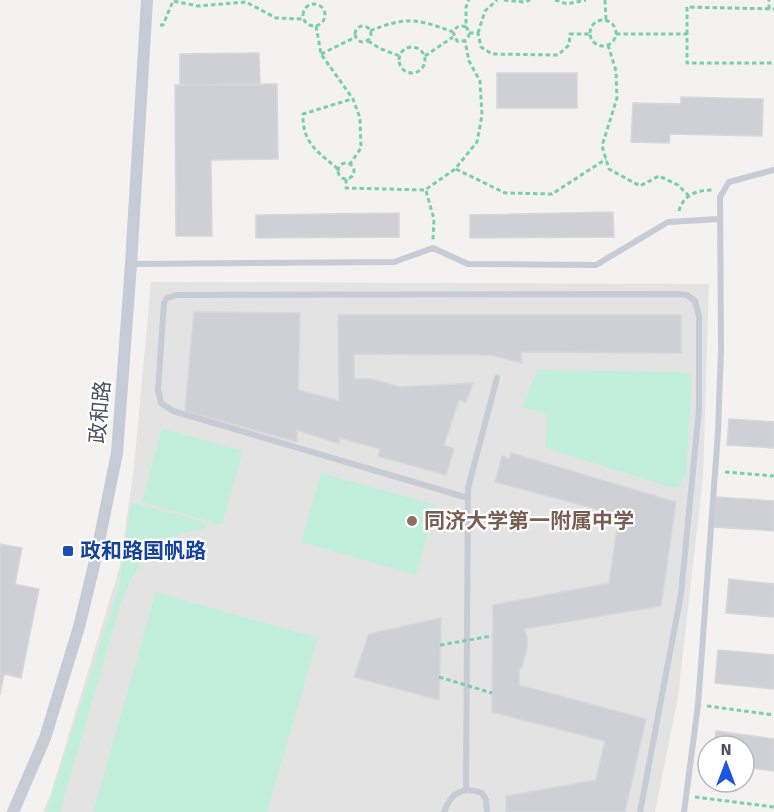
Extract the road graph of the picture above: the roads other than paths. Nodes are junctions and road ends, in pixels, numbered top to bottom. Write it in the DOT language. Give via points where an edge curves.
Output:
graph roads {
  1 [pos="147,0"];
  2 [pos="774,170"];
  3 [pos="719,219"];
  4 [pos="131,264"];
  5 [pos="497,378"];
  6 [pos="468,498"];
  7 [pos="466,790"];
  8 [pos="13,812"];
  9 [pos="444,812"];
  10 [pos="487,812"];
  11 [pos="640,812"];
  12 [pos="684,812"];
  1 -- 4 [label="street, 政和路"];
  2 -- 3 [label="lane" via="729,182 720,197"];
  3 -- 4 [label="lane" via="668,222 596,265 468,264 433,248 394,262"];
  3 -- 12 [label="lane" via="718,432 698,705"];
  4 -- 8 [label="street, 政和路" via="117,453 95,561 45,738"];
  5 -- 6 [label="lane"];
  6 -- 7 [label="lane"];
  6 -- 11 [label="lane" via="173,411 161,403 158,390 167,298 678,294 695,301 699,316 699,408 685,559"];
  7 -- 9 [label="lane" via="452,796"];
  7 -- 10 [label="lane" via="482,793"];
}
